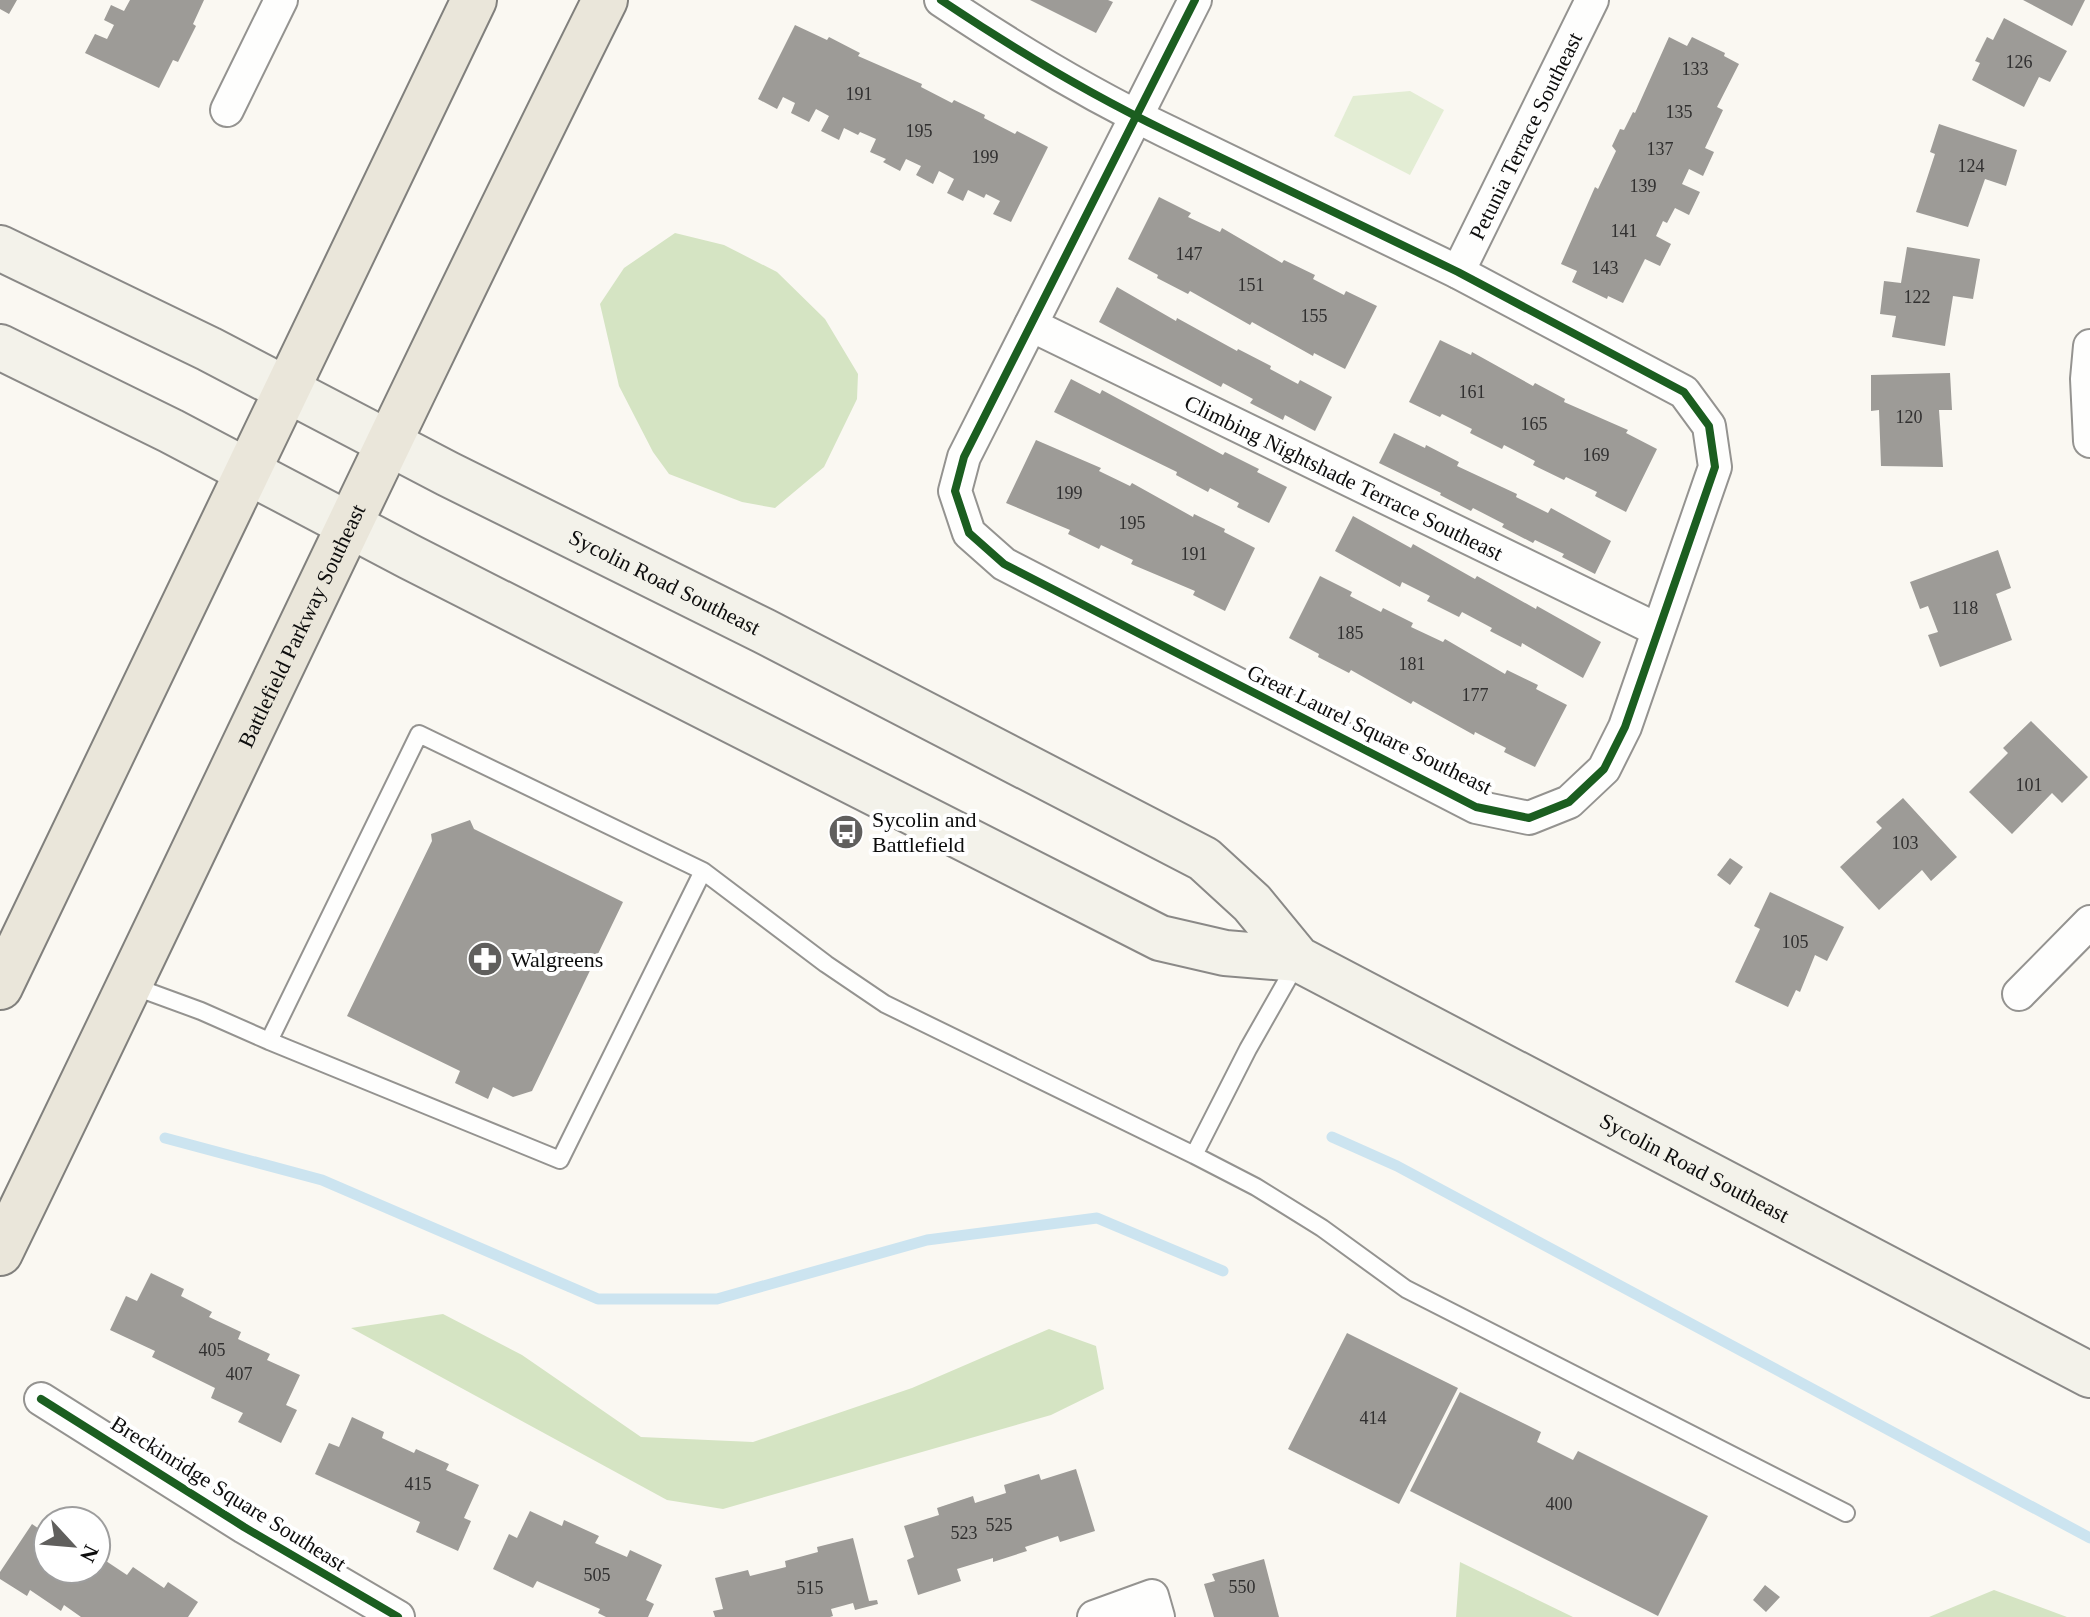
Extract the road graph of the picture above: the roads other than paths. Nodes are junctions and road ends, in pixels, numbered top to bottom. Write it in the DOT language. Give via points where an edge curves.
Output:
graph roads {
  1 [pos="281,0"];
  2 [pos="474,0"];
  3 [pos="605,0"];
  4 [pos="941,0"];
  5 [pos="1195,0"];
  6 [pos="1592,0"];
  7 [pos="227,110"];
  8 [pos="1136,117"];
  9 [pos="0,248"];
  10 [pos="1458,272"];
  11 [pos="1031,325"];
  12 [pos="2090,346"];
  13 [pos="0,347"];
  14 [pos="286,388"];
  15 [pos="2090,441"];
  16 [pos="389,443"];
  17 [pos="248,471"];
  18 [pos="349,524"];
  19 [pos="1658,630"];
  20 [pos="703,871"];
  21 [pos="2090,922"];
  22 [pos="1298,959"];
  23 [pos="130,985"];
  24 [pos="0,987"];
  25 [pos="2019,994"];
  26 [pos="269,1041"];
  27 [pos="1194,1155"];
  28 [pos="0,1253"];
  29 [pos="2090,1375"];
  30 [pos="41,1399"];
  31 [pos="1846,1513"];
  32 [pos="398,1617"];
  33 [pos="1094,1617"];
  34 [pos="1158,1617"];
  1 -- 7 [label="street"];
  2 -- 14 [label="main road"];
  3 -- 16 [label="main road, Battlefield Parkway Southeast"];
  4 -- 8 [label="street" via="1038,64"];
  5 -- 8 [label="street, Great Laurel Square Southeast"];
  6 -- 10 [label="street, Petunia Terrace Southeast"];
  8 -- 10 [label="street, Great Laurel Square Southeast"];
  8 -- 11 [label="street, Great Laurel Square Southeast"];
  9 -- 14 [label="main road, Sycolin Road Southeast"];
  10 -- 19 [label="street, Great Laurel Square Southeast" via="1684,392 1709,426 1715,467"];
  11 -- 19 [label="street, Climbing Nightshade Terrace Southeast"];
  11 -- 19 [label="street, Great Laurel Square Southeast" via="964,457 955,491 969,533 1004,564 1476,807 1529,818 1569,802 1604,769 1625,727"];
  12 -- 15 [label="street"];
  13 -- 17 [label="main road, Sycolin Road Southeast"];
  14 -- 16 [label="main road, Sycolin Road Southeast"];
  14 -- 17 [label="main road"];
  16 -- 18 [label="main road, Battlefield Parkway Southeast"];
  16 -- 22 [label="main road, Sycolin Road Southeast" via="1204,859 1252,903"];
  17 -- 18 [label="main road, Sycolin Road Southeast"];
  17 -- 24 [label="main road"];
  18 -- 22 [label="main road, Sycolin Road Southeast" via="1160,938 1225,953"];
  18 -- 23 [label="main road, Battlefield Parkway Southeast"];
  20 -- 26 [label="lane" via="560,1160"];
  20 -- 26 [label="lane" via="419,734"];
  20 -- 27 [label="lane" via="885,1004"];
  21 -- 25 [label="street"];
  22 -- 27 [label="lane"];
  22 -- 29 [label="main road, Sycolin Road Southeast"];
  23 -- 26 [label="lane"];
  23 -- 28 [label="main road, Battlefield Parkway Southeast"];
  27 -- 31 [label="lane" via="1322,1228 1406,1289"];
  30 -- 32 [label="street, Breckinridge Square Southeast"];
  33 -- 34 [label="street" via="1152,1596"];
}
